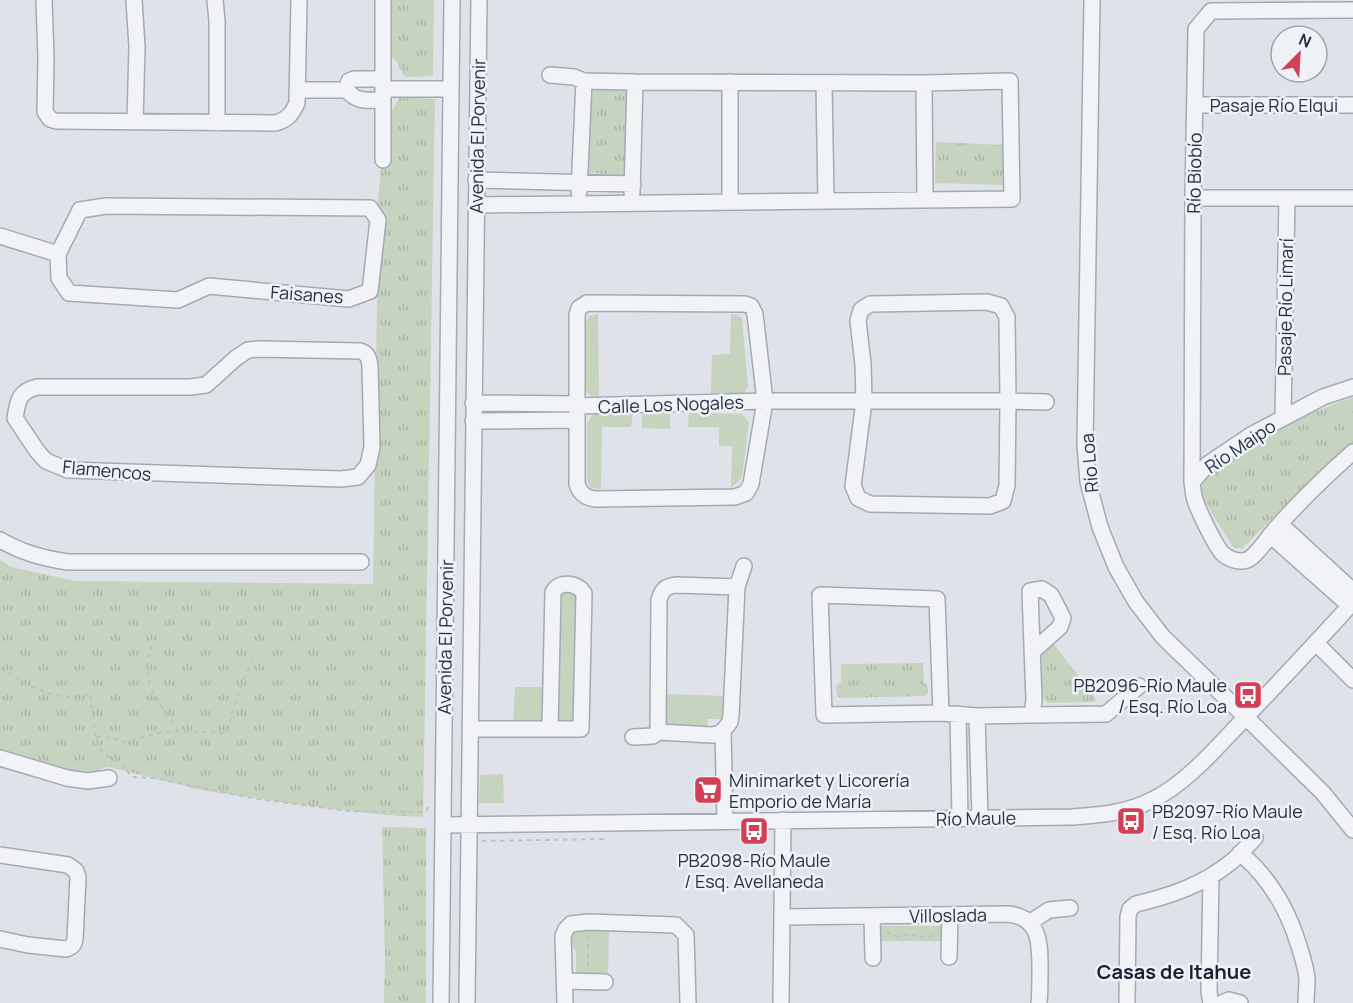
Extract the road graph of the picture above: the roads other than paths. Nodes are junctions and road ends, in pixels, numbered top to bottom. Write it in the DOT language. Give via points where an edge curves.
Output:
graph roads {
  1 [pos="44,0"];
  2 [pos="134,0"];
  3 [pos="215,0"];
  4 [pos="299,0"];
  5 [pos="383,0"];
  6 [pos="452,0"];
  7 [pos="478,0"];
  8 [pos="1092,0"];
  9 [pos="1353,10"];
  10 [pos="550,75"];
  11 [pos="584,81"];
  12 [pos="635,82"];
  13 [pos="730,82"];
  14 [pos="824,83"];
  15 [pos="924,83"];
  16 [pos="383,89"];
  17 [pos="450,89"];
  18 [pos="297,90"];
  19 [pos="346,90"];
  20 [pos="1195,105"];
  21 [pos="1353,105"];
  22 [pos="135,122"];
  23 [pos="217,123"];
  24 [pos="382,160"];
  25 [pos="476,180"];
  26 [pos="580,183"];
  27 [pos="633,184"];
  28 [pos="1193,198"];
  29 [pos="1287,198"];
  30 [pos="1353,198"];
  31 [pos="926,200"];
  32 [pos="826,201"];
  33 [pos="730,202"];
  34 [pos="632,203"];
  35 [pos="579,204"];
  36 [pos="476,205"];
  37 [pos="0,236"];
  38 [pos="58,254"];
  39 [pos="449,271"];
  40 [pos="475,272"];
  41 [pos="1353,387"];
  42 [pos="765,401"];
  43 [pos="864,401"];
  44 [pos="1008,401"];
  45 [pos="1046,402"];
  46 [pos="473,403"];
  47 [pos="577,410"];
  48 [pos="1283,417"];
  49 [pos="8,421"];
  50 [pos="473,421"];
  51 [pos="1353,452"];
  52 [pos="1192,482"];
  53 [pos="1275,529"];
  54 [pos="0,540"];
  55 [pos="361,562"];
  56 [pos="744,566"];
  57 [pos="737,586"];
  58 [pos="1352,600"];
  59 [pos="1316,644"];
  60 [pos="1032,652"];
  61 [pos="1353,680"];
  62 [pos="1138,686"];
  63 [pos="941,713"];
  64 [pos="958,714"];
  65 [pos="1032,715"];
  66 [pos="977,716"];
  67 [pos="1246,717"];
  68 [pos="550,728"];
  69 [pos="470,729"];
  70 [pos="723,731"];
  71 [pos="657,732"];
  72 [pos="633,737"];
  73 [pos="0,758"];
  74 [pos="109,778"];
  75 [pos="960,818"];
  76 [pos="980,818"];
  77 [pos="783,820"];
  78 [pos="725,821"];
  79 [pos="469,824"];
  80 [pos="443,825"];
  81 [pos="1353,830"];
  82 [pos="1255,838"];
  83 [pos="1240,853"];
  84 [pos="0,855"];
  85 [pos="1211,876"];
  86 [pos="1070,908"];
  87 [pos="950,915"];
  88 [pos="872,916"];
  89 [pos="782,917"];
  90 [pos="1029,923"];
  91 [pos="0,939"];
  92 [pos="949,957"];
  93 [pos="873,958"];
  94 [pos="565,981"];
  95 [pos="605,982"];
  96 [pos="1302,1002"];
  97 [pos="441,1003"];
  98 [pos="467,1003"];
  99 [pos="566,1003"];
  100 [pos="688,1003"];
  101 [pos="781,1003"];
  102 [pos="1040,1003"];
  103 [pos="1127,1003"];
  104 [pos="1212,1003"];
  105 [pos="1222,1003"];
  106 [pos="1240,1003"];
  1 -- 22 [label="street" via="45,112 50,119"];
  2 -- 22 [label="street"];
  3 -- 23 [label="street"];
  4 -- 18 [label="street"];
  5 -- 16 [label="street"];
  6 -- 17 [label="street, Avenida El Porvenir"];
  7 -- 25 [label="street, Avenida El Porvenir"];
  8 -- 67 [label="street, Río Loa" via="1085,444 1088,482 1116,567 1136,602 1163,637"];
  9 -- 20 [label="street, Río Biobío" via="1211,11 1196,29"];
  10 -- 11 [label="street"];
  11 -- 12 [label="street"];
  11 -- 26 [label="street"];
  12 -- 13 [label="street"];
  12 -- 27 [label="street"];
  13 -- 14 [label="street"];
  13 -- 33 [label="street"];
  14 -- 15 [label="street"];
  14 -- 32 [label="street"];
  15 -- 31 [label="street"];
  15 -- 31 [label="street" via="1010,81 1012,199"];
  16 -- 17 [label="street"];
  16 -- 19 [label="street" via="360,100"];
  16 -- 19 [label="street" via="354,79"];
  16 -- 24 [label="street"];
  17 -- 39 [label="street, Avenida El Porvenir"];
  18 -- 19 [label="street"];
  18 -- 23 [label="street" via="297,103 286,120"];
  20 -- 21 [label="street, Pasaje Río Elqui"];
  20 -- 28 [label="street, Río Biobío"];
  22 -- 23 [label="street"];
  25 -- 26 [label="street"];
  25 -- 36 [label="street, Avenida El Porvenir"];
  26 -- 27 [label="street"];
  26 -- 35 [label="street"];
  27 -- 34 [label="street"];
  28 -- 29 [label="street"];
  28 -- 52 [label="street, Río Biobío"];
  29 -- 30 [label="street"];
  29 -- 48 [label="street, Pasaje Río Limarí"];
  31 -- 32 [label="street"];
  32 -- 33 [label="street"];
  33 -- 34 [label="street"];
  34 -- 35 [label="street"];
  35 -- 36 [label="street"];
  36 -- 40 [label="street, Avenida El Porvenir"];
  37 -- 38 [label="street"];
  38 -- 38 [label="street, Faisanes" via="59,278 69,293 178,300 209,286 349,299 370,291 378,220 370,208 106,206 80,210"];
  39 -- 40 [label="street"];
  39 -- 80 [label="street, Avenida El Porvenir"];
  40 -- 46 [label="street, Avenida El Porvenir"];
  41 -- 48 [label="street, Río Maipo"];
  42 -- 43 [label="street, Calle Los Nogales"];
  42 -- 47 [label="street, Calle Los Nogales"];
  42 -- 47 [label="street" via="751,484 746,493 735,497 587,498 577,484"];
  42 -- 47 [label="street" via="751,306 587,303 577,315"];
  43 -- 44 [label="street, Calle Los Nogales"];
  43 -- 44 [label="street" via="858,321 861,310 870,304 987,302 1001,306 1006,317"];
  43 -- 44 [label="street" via="853,486 858,498 870,504 990,506 1002,501 1007,485"];
  44 -- 45 [label="street, Calle Los Nogales"];
  46 -- 47 [label="street, Calle Los Nogales"];
  46 -- 50 [label="street, Avenida El Porvenir"];
  47 -- 50 [label="street, Calle Los Nogales"];
  48 -- 52 [label="street, Río Maipo" via="1208,464"];
  49 -- 49 [label="street, Flamencos" via="46,461 68,470 341,480 358,477 368,465 372,447 369,359 360,351 248,350 206,385 37,387 20,398"];
  50 -- 69 [label="street, Avenida El Porvenir"];
  51 -- 53 [label="street, Río Maipo"];
  52 -- 53 [label="street, Río Maipo" via="1195,501 1210,534 1229,558 1248,560"];
  53 -- 58 [label="street"];
  54 -- 55 [label="street" via="42,558 68,562"];
  56 -- 57 [label="street"];
  57 -- 70 [label="street" via="731,715"];
  57 -- 71 [label="street" via="677,585 664,588 661,593"];
  58 -- 59 [label="street, Río Maule"];
  59 -- 61 [label="street"];
  59 -- 67 [label="street, Río Maule"];
  60 -- 65 [label="street"];
  62 -- 65 [label="street" via="1106,714"];
  63 -- 63 [label="street" via="824,715 819,595 937,599"];
  63 -- 64 [label="street"];
  64 -- 66 [label="street"];
  64 -- 75 [label="street"];
  65 -- 66 [label="street"];
  66 -- 76 [label="street"];
  67 -- 76 [label="street, Río Maule" via="1184,779 1163,795 1138,806 1092,816"];
  67 -- 81 [label="street, Río Loa" via="1323,793"];
  68 -- 68 [label="street" via="581,729 584,593 574,585 561,585 554,592"];
  68 -- 69 [label="street"];
  69 -- 79 [label="street, Avenida El Porvenir"];
  70 -- 71 [label="street" via="712,735"];
  70 -- 78 [label="street"];
  71 -- 72 [label="street" via="653,736"];
  73 -- 74 [label="street" via="77,780"];
  75 -- 76 [label="street, Río Maule"];
  75 -- 77 [label="street, Río Maule"];
  77 -- 78 [label="street, Río Maule"];
  77 -- 89 [label="street"];
  78 -- 79 [label="street, Río Maule"];
  79 -- 80 [label="street, Río Maule"];
  79 -- 98 [label="street, Avenida El Porvenir"];
  80 -- 97 [label="street, Avenida El Porvenir"];
  82 -- 83 [label="street"];
  83 -- 85 [label="street"];
  83 -- 96 [label="street" via="1271,886 1291,920 1306,978"];
  84 -- 91 [label="street" via="68,865 78,877 75,939 70,948"];
  85 -- 103 [label="street" via="1130,909"];
  85 -- 104 [label="street"];
  86 -- 90 [label="street" via="1049,909"];
  87 -- 88 [label="street, Villoslada"];
  87 -- 90 [label="street, Villoslada" via="1008,914"];
  87 -- 92 [label="street"];
  88 -- 89 [label="street, Villoslada"];
  88 -- 93 [label="street"];
  89 -- 101 [label="street"];
  90 -- 102 [label="street" via="1039,945"];
  94 -- 95 [label="street"];
  94 -- 99 [label="street"];
  94 -- 100 [label="street" via="563,936 571,924 676,925 686,935"];
  105 -- 106 [label="street"];
}
